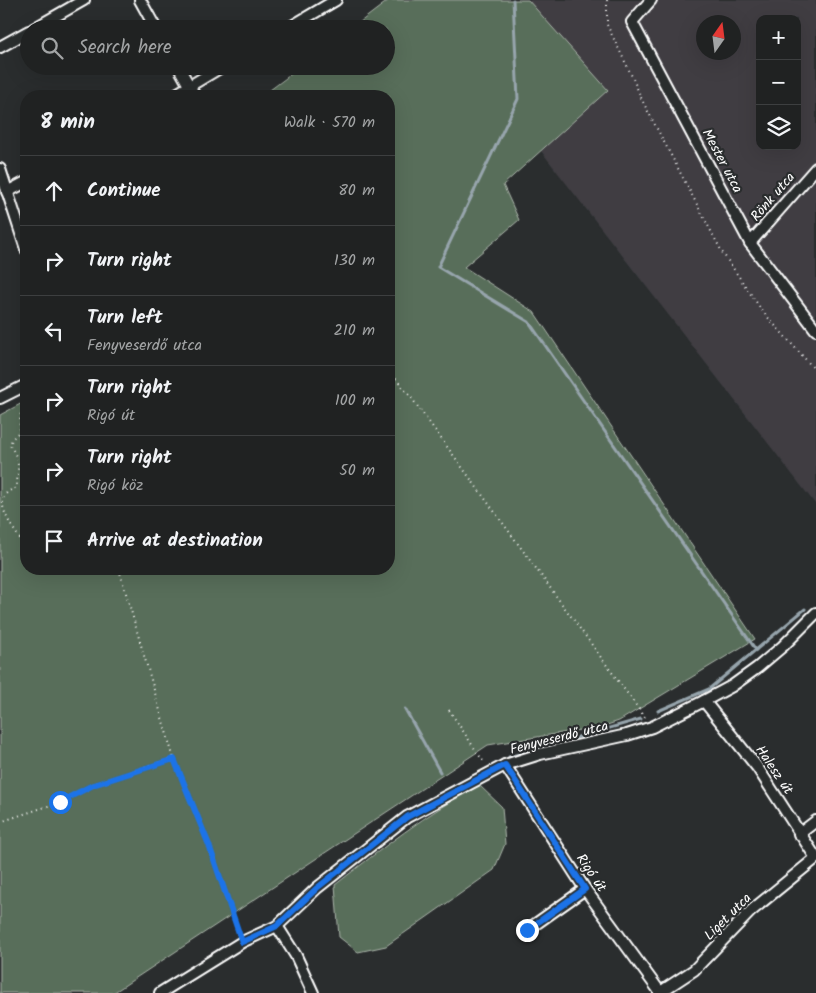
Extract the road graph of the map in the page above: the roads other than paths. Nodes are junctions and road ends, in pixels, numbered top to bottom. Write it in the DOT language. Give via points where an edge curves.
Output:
graph roads {
  1 [pos="84,0"];
  2 [pos="140,0"];
  3 [pos="336,0"];
  4 [pos="651,0"];
  5 [pos="49,20"];
  6 [pos="151,20"];
  7 [pos="302,20"];
  8 [pos="20,36"];
  9 [pos="0,47"];
  10 [pos="183,75"];
  11 [pos="208,75"];
  12 [pos="189,86"];
  13 [pos="182,90"];
  14 [pos="191,90"];
  15 [pos="816,168"];
  16 [pos="0,169"];
  17 [pos="20,185"];
  18 [pos="7,192"];
  19 [pos="20,231"];
  20 [pos="750,243"];
  21 [pos="816,330"];
  22 [pos="20,388"];
  23 [pos="0,398"];
  24 [pos="816,613"];
  25 [pos="704,701"];
  26 [pos="505,765"];
  27 [pos="816,821"];
  28 [pos="799,834"];
  29 [pos="816,858"];
  30 [pos="585,889"];
  31 [pos="277,926"];
  32 [pos="527,930"];
  33 [pos="160,993"];
  34 [pos="313,993"];
  35 [pos="659,993"];
  1 -- 5 [label="street"];
  2 -- 6 [label="street"];
  3 -- 7 [label="street"];
  4 -- 20 [label="street, Mester utca" via="632,22"];
  8 -- 9 [label="street"];
  10 -- 12 [label="street"];
  11 -- 12 [label="street"];
  12 -- 13 [label="street"];
  12 -- 14 [label="street"];
  15 -- 20 [label="street, Rönk utca"];
  16 -- 18 [label="street"];
  17 -- 18 [label="street"];
  18 -- 19 [label="street"];
  20 -- 21 [label="street, Mester utca"];
  22 -- 23 [label="street"];
  24 -- 25 [label="street, Fenyveserdő utca" via="757,668"];
  25 -- 26 [label="street, Fenyveserdő utca" via="652,727"];
  25 -- 28 [label="street, Halesz út" via="757,768"];
  26 -- 30 [label="street, Rigó út"];
  26 -- 31 [label="street, Fenyveserdő utca" via="407,817 317,888"];
  27 -- 28 [label="street"];
  28 -- 29 [label="street, Halesz út"];
  29 -- 35 [label="street, Liget utca" via="751,911 694,970"];
  30 -- 32 [label="street"];
  30 -- 35 [label="street, Rigó út"];
  31 -- 33 [label="street, Fenyveserdő utca" via="242,942"];
  31 -- 34 [label="street" via="296,956"];
}
